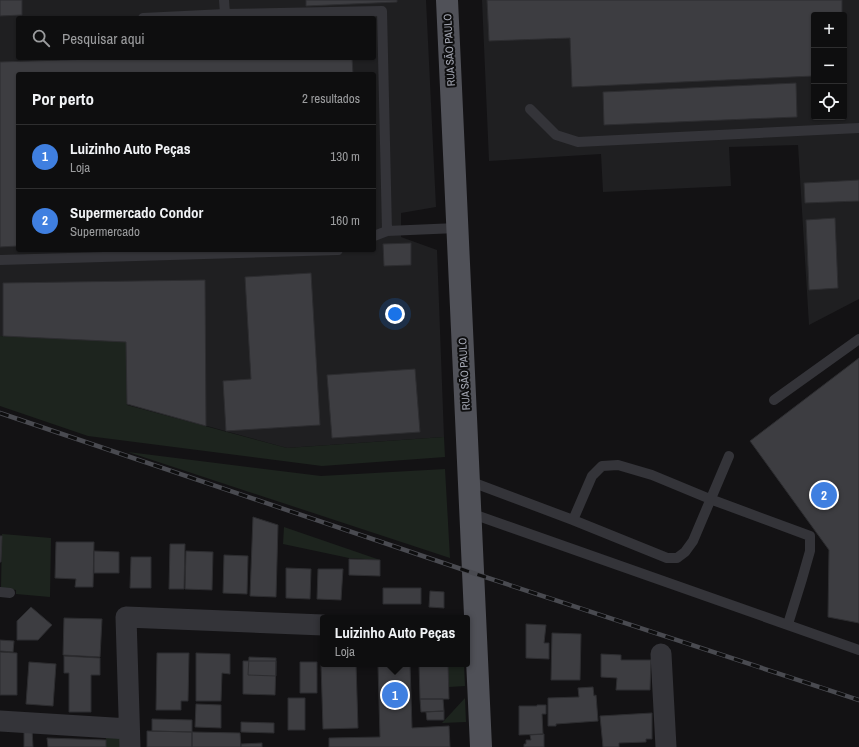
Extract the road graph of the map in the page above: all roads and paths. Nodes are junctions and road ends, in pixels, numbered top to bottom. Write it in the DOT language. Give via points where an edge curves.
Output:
graph roads {
  1 [pos="224,0"];
  2 [pos="447,0"];
  3 [pos="224,14"];
  4 [pos="184,16"];
  5 [pos="530,109"];
  6 [pos="859,128"];
  7 [pos="457,228"];
  8 [pos="387,231"];
  9 [pos="376,235"];
  10 [pos="270,252"];
  11 [pos="0,260"];
  12 [pos="859,340"];
  13 [pos="774,400"];
  14 [pos="729,456"];
  15 [pos="468,481"];
  16 [pos="710,499"];
  17 [pos="470,513"];
  18 [pos="573,520"];
  19 [pos="788,624"];
  20 [pos="320,625"];
  21 [pos="471,631"];
  22 [pos="859,650"];
  23 [pos="661,654"];
  24 [pos="0,721"];
  25 [pos="129,738"];
  26 [pos="481,747"];
  27 [pos="666,747"];
  1 -- 3 [label="lane"];
  2 -- 7 [label="main road, RUA SÃO PAULO"];
  3 -- 4 [label="lane"];
  3 -- 8 [label="lane" via="382,11"];
  5 -- 6 [label="lane" via="556,135 578,142"];
  7 -- 8 [label="lane"];
  7 -- 15 [label="main road, RUA SÃO PAULO"];
  8 -- 9 [label="lane"];
  10 -- 11 [label="lane"];
  12 -- 13 [label="lane"];
  14 -- 16 [label="lane"];
  15 -- 17 [label="main road, RUA SÃO PAULO"];
  15 -- 18 [label="lane"];
  16 -- 18 [label="lane" via="652,475 618,465 602,466 592,476"];
  16 -- 18 [label="lane" via="693,541 677,558 667,558"];
  16 -- 19 [label="lane" via="810,536 810,551"];
  17 -- 19 [label="lane"];
  17 -- 21 [label="main road, RUA SÃO PAULO"];
  19 -- 22 [label="lane"];
  20 -- 25 [label="street" via="126,617"];
  21 -- 26 [label="main road, RUA SÃO PAULO"];
  23 -- 27 [label="street"];
  24 -- 25 [label="street"];
}
